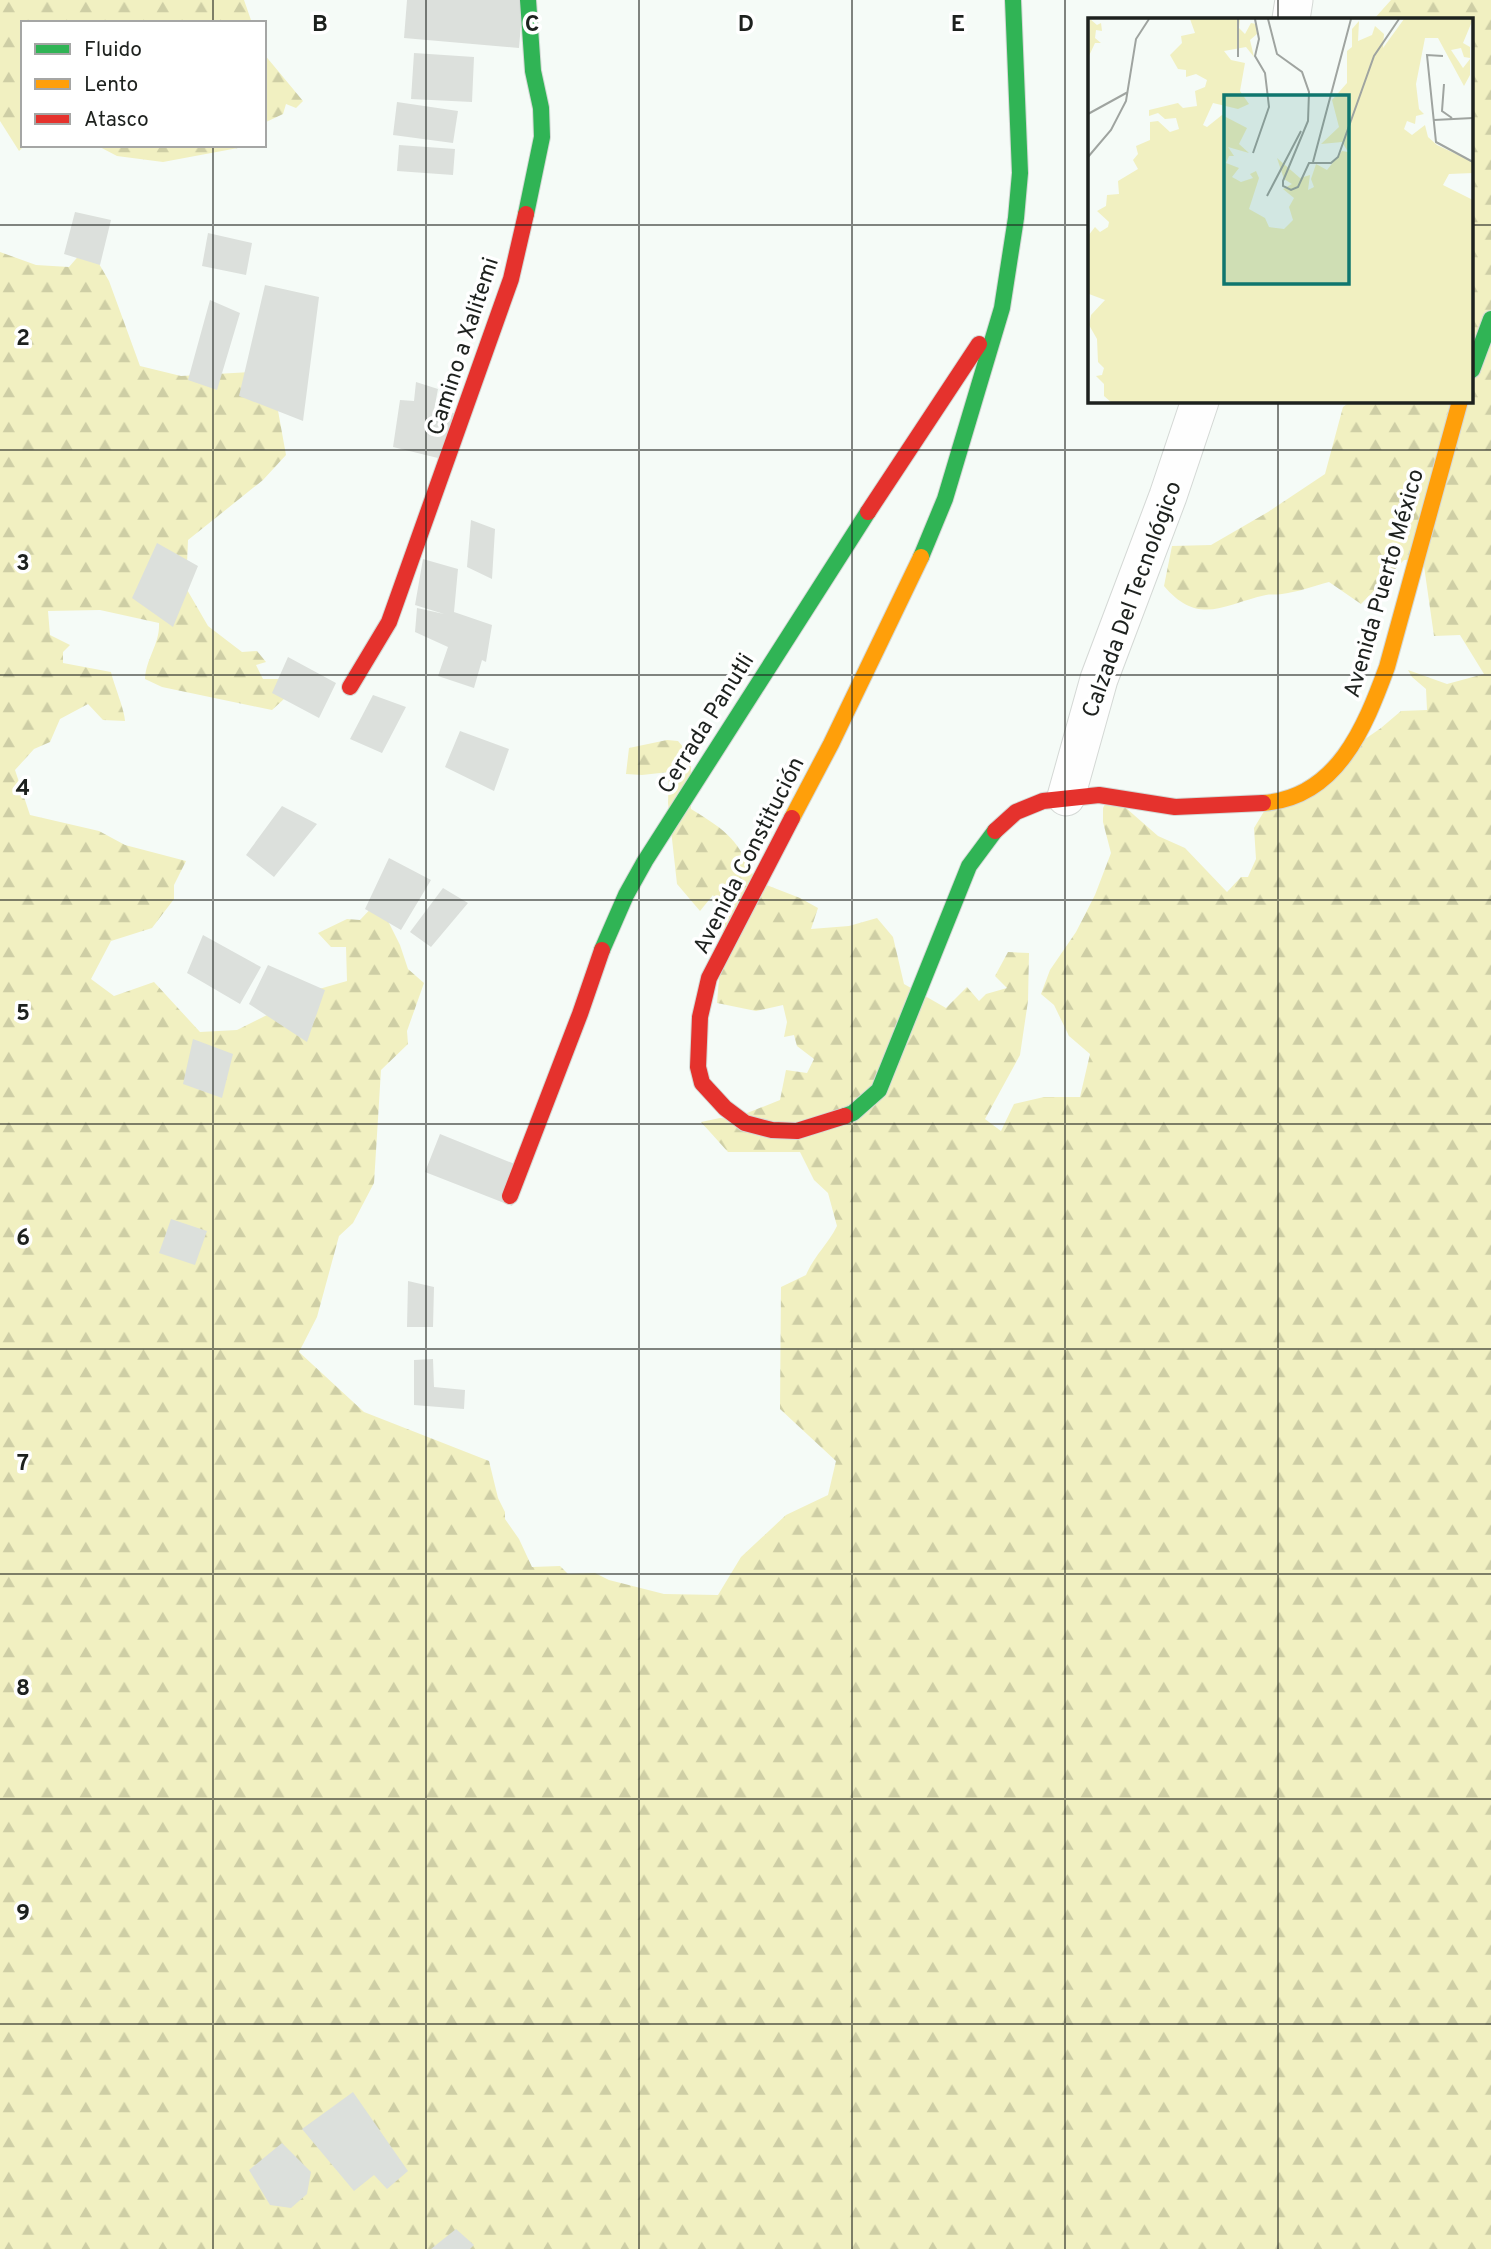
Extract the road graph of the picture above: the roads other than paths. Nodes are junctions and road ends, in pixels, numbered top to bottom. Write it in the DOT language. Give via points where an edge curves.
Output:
graph roads {
  1 [pos="527,0"];
  2 [pos="1013,0"];
  3 [pos="1294,0"];
  4 [pos="1291,18"];
  5 [pos="1002,308"];
  6 [pos="1491,319"];
  7 [pos="1474,365"];
  8 [pos="1200,402"];
  9 [pos="1460,402"];
  10 [pos="350,687"];
  11 [pos="1066,797"];
  12 [pos="1175,807"];
  13 [pos="510,1196"];
  1 -- 10 [label="main road, Camino a Xalitemi" via="541,137 511,279 389,622"];
  2 -- 5 [label="main road, Avenida Constitución" via="1020,173"];
  3 -- 4 [label="street"];
  5 -- 11 [label="main road, Avenida Constitución" via="931,537 831,744 709,978 700,1017 698,1067 702,1083 746,1123 772,1130 797,1131 853,1113 878,1090 969,866 991,835 1016,812"];
  5 -- 13 [label="main road, Cerrada Panutli" via="626,894"];
  6 -- 7 [label="main road"];
  8 -- 11 [label="street, Calzada Del Tecnológico" via="1099,679"];
  9 -- 12 [label="main road, Avenida Puerto México" via="1387,667 1357,739 1337,768 1308,790 1278,802"];
  11 -- 12 [label="main road, Avenida Constitución" via="1099,795"];
}
